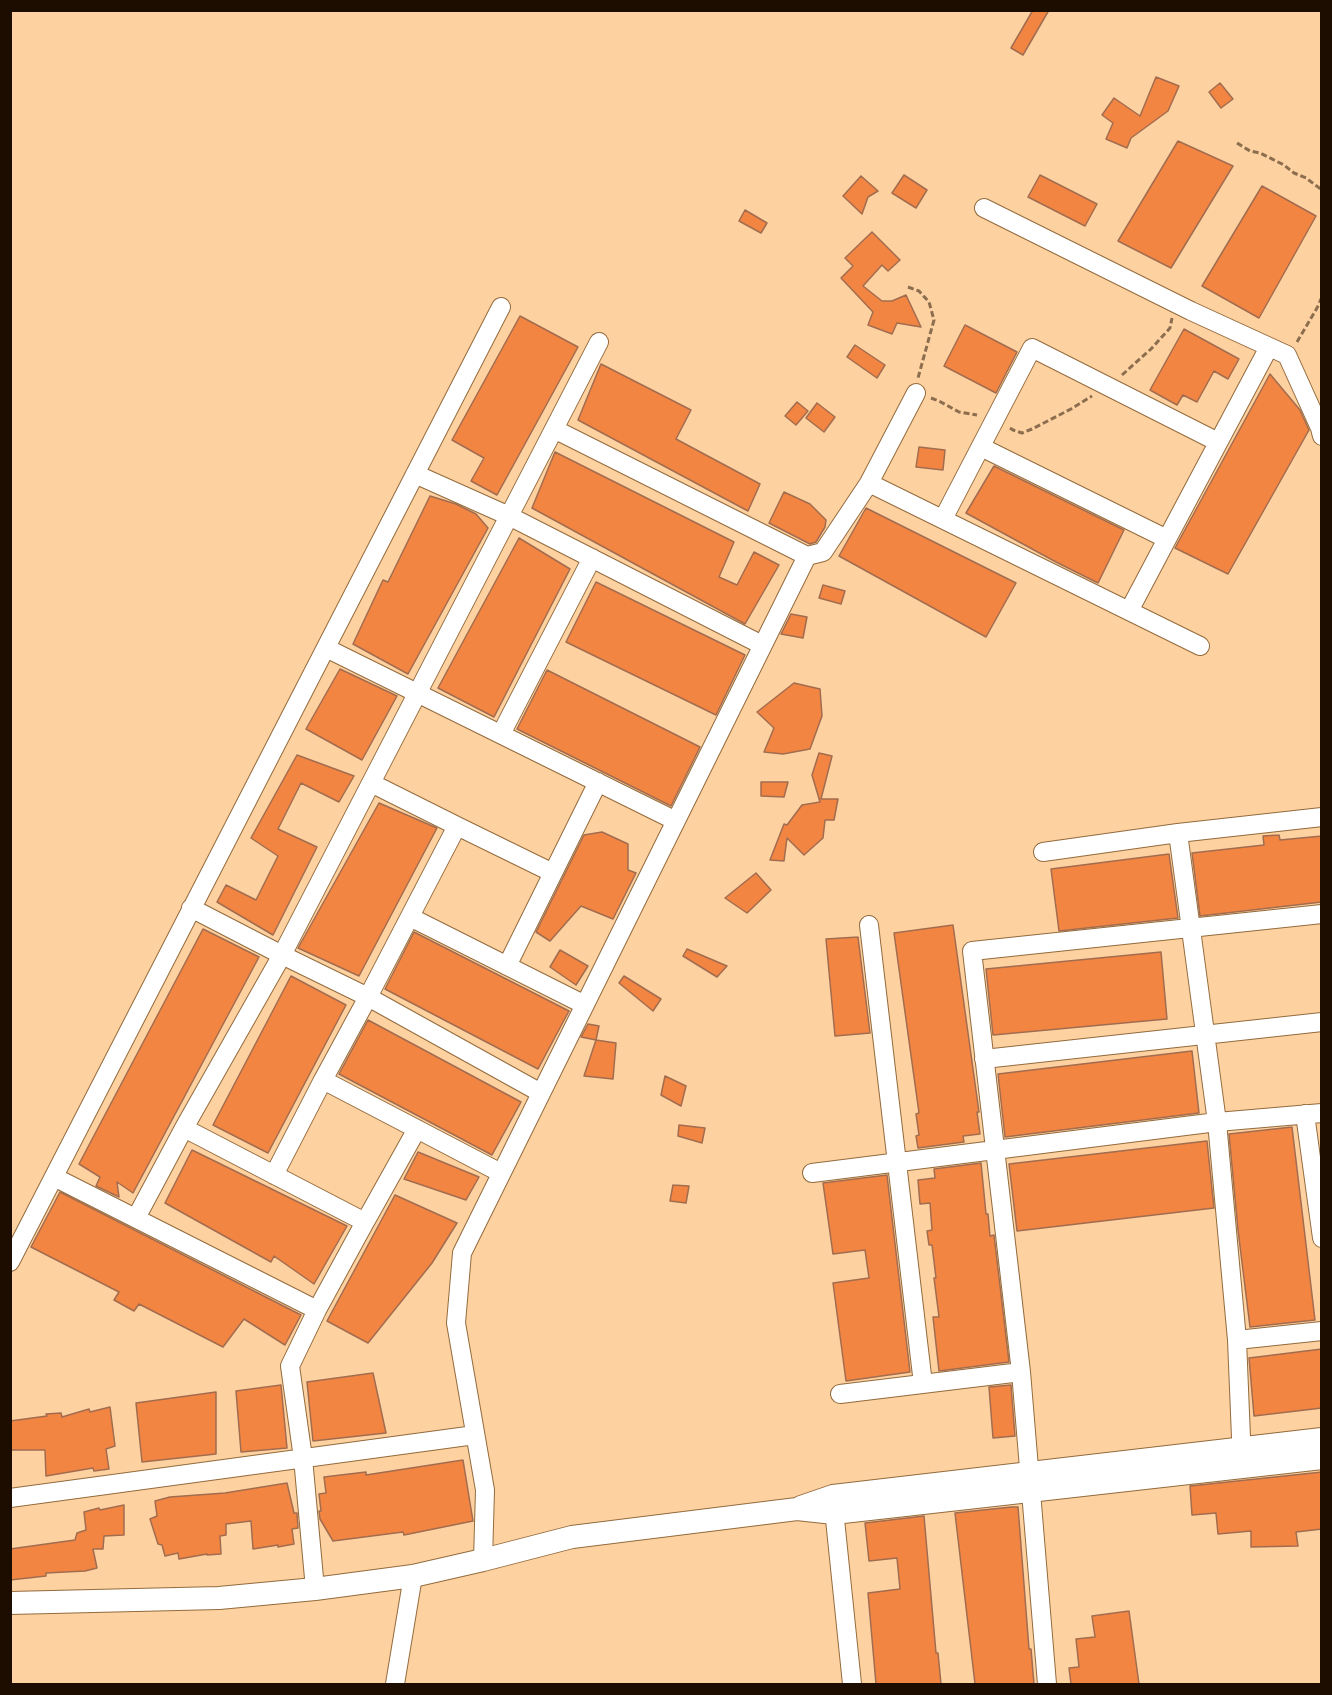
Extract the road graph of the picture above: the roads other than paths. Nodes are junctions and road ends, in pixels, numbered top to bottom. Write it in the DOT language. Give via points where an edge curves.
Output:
graph roads {
  1 [pos="984,208"];
  2 [pos="501,308"];
  3 [pos="599,342"];
  4 [pos="1269,347"];
  5 [pos="916,393"];
  6 [pos="554,429"];
  7 [pos="1321,429"];
  8 [pos="1218,442"];
  9 [pos="981,447"];
  10 [pos="416,474"];
  11 [pos="869,483"];
  12 [pos="509,516"];
  13 [pos="943,519"];
  14 [pos="1167,539"];
  15 [pos="807,556"];
  16 [pos="592,558"];
  17 [pos="1129,611"];
  18 [pos="762,645"];
  19 [pos="1200,646"];
  20 [pos="326,648"];
  21 [pos="418,693"];
  22 [pos="501,734"];
  23 [pos="598,782"];
  24 [pos="371,783"];
  25 [pos="1322,817"];
  26 [pos="676,821"];
  27 [pos="457,826"];
  28 [pos="1178,833"];
  29 [pos="1043,852"];
  30 [pos="553,873"];
  31 [pos="191,908"];
  32 [pos="1322,914"];
  33 [pos="410,917"];
  34 [pos="869,925"];
  35 [pos="1191,928"];
  36 [pos="282,955"];
  37 [pos="507,966"];
  38 [pos="368,998"];
  39 [pos="585,1005"];
  40 [pos="1322,1022"];
  41 [pos="1205,1035"];
  42 [pos="984,1059"];
  43 [pos="323,1080"];
  44 [pos="541,1093"];
  45 [pos="1313,1114"];
  46 [pos="1217,1122"];
  47 [pos="184,1128"];
  48 [pos="417,1129"];
  49 [pos="995,1151"];
  50 [pos="898,1163"];
  51 [pos="501,1173"];
  52 [pos="812,1173"];
  53 [pos="274,1174"];
  54 [pos="54,1177"];
  55 [pos="136,1218"];
  56 [pos="365,1222"];
  57 [pos="1322,1238"];
  58 [pos="10,1262"];
  59 [pos="317,1310"];
  60 [pos="1322,1331"];
  61 [pos="1237,1340"];
  62 [pos="1021,1372"];
  63 [pos="923,1384"];
  64 [pos="840,1394"];
  65 [pos="475,1435"];
  66 [pos="1322,1439"];
  67 [pos="1242,1457"];
  68 [pos="303,1458"];
  69 [pos="1322,1458"];
  70 [pos="1029,1482"];
  71 [pos="10,1498"];
  72 [pos="834,1504"];
  73 [pos="483,1560"];
  74 [pos="413,1576"];
  75 [pos="315,1589"];
  76 [pos="10,1603"];
  77 [pos="395,1684"];
  78 [pos="852,1684"];
  79 [pos="1047,1684"];
  1 -- 4 [label="street"];
  2 -- 10 [label="street"];
  3 -- 6 [label="street"];
  4 -- 7 [label="street" via="1287,355"];
  4 -- 8 [label="street"];
  5 -- 11 [label="street"];
  6 -- 12 [label="street"];
  6 -- 15 [label="street"];
  8 -- 9 [label="street" via="1032,348"];
  8 -- 14 [label="street"];
  9 -- 13 [label="street"];
  9 -- 14 [label="street"];
  10 -- 12 [label="street"];
  10 -- 20 [label="street"];
  11 -- 13 [label="street"];
  11 -- 15 [label="street" via="823,552"];
  12 -- 16 [label="street"];
  12 -- 21 [label="street"];
  13 -- 17 [label="street"];
  14 -- 17 [label="street"];
  15 -- 18 [label="street"];
  16 -- 18 [label="street"];
  16 -- 22 [label="street"];
  17 -- 19 [label="street"];
  18 -- 26 [label="street"];
  20 -- 21 [label="street"];
  20 -- 31 [label="street"];
  21 -- 22 [label="street"];
  21 -- 24 [label="street"];
  22 -- 23 [label="street"];
  23 -- 26 [label="street"];
  23 -- 30 [label="street"];
  24 -- 27 [label="street"];
  24 -- 36 [label="street"];
  25 -- 28 [label="street"];
  26 -- 39 [label="street"];
  27 -- 30 [label="street"];
  27 -- 33 [label="street"];
  28 -- 29 [label="street"];
  28 -- 35 [label="street"];
  30 -- 37 [label="street"];
  31 -- 36 [label="street"];
  31 -- 54 [label="street"];
  32 -- 35 [label="street"];
  33 -- 37 [label="street"];
  33 -- 38 [label="street"];
  34 -- 50 [label="street"];
  35 -- 41 [label="street"];
  35 -- 42 [label="street" via="972,951"];
  36 -- 38 [label="street"];
  36 -- 47 [label="street"];
  37 -- 39 [label="street"];
  38 -- 43 [label="street"];
  38 -- 44 [label="street"];
  39 -- 44 [label="street"];
  40 -- 41 [label="street"];
  41 -- 42 [label="street"];
  41 -- 46 [label="street"];
  42 -- 49 [label="street"];
  43 -- 48 [label="street"];
  43 -- 53 [label="street"];
  44 -- 51 [label="street"];
  45 -- 46 [label="street"];
  45 -- 57 [label="street"];
  46 -- 49 [label="street"];
  46 -- 61 [label="street"];
  47 -- 53 [label="street"];
  47 -- 55 [label="street"];
  48 -- 51 [label="street"];
  48 -- 56 [label="street"];
  49 -- 50 [label="street"];
  49 -- 62 [label="street"];
  50 -- 52 [label="street"];
  50 -- 63 [label="street"];
  51 -- 65 [label="street" via="462,1253 456,1323"];
  53 -- 56 [label="street"];
  54 -- 55 [label="street"];
  54 -- 58 [label="street"];
  55 -- 59 [label="street"];
  56 -- 59 [label="street"];
  59 -- 68 [label="street" via="290,1366"];
  60 -- 61 [label="street"];
  61 -- 67 [label="street"];
  62 -- 63 [label="street"];
  62 -- 70 [label="street"];
  63 -- 64 [label="street"];
  65 -- 68 [label="street"];
  65 -- 73 [label="street" via="485,1490"];
  66 -- 67 [label="street"];
  67 -- 69 [label="street"];
  67 -- 70 [label="street"];
  68 -- 71 [label="street"];
  68 -- 75 [label="street"];
  70 -- 72 [label="street"];
  70 -- 79 [label="street"];
  72 -- 73 [label="street" via="572,1537"];
  72 -- 78 [label="street"];
  73 -- 74 [label="street"];
  74 -- 75 [label="street"];
  74 -- 77 [label="street"];
  75 -- 76 [label="street" via="219,1598"];
}
